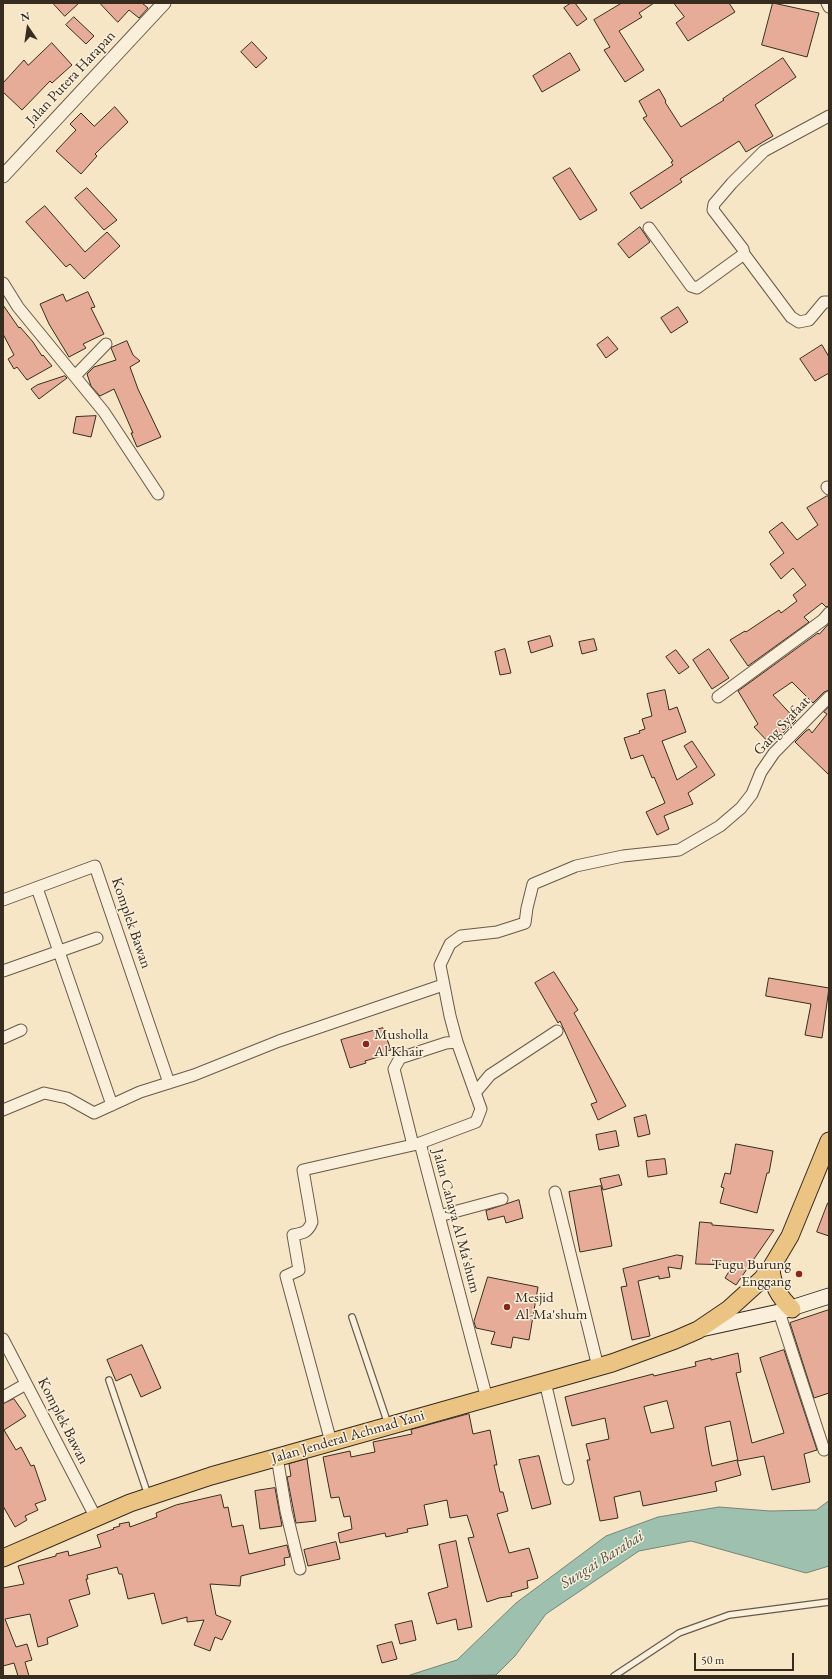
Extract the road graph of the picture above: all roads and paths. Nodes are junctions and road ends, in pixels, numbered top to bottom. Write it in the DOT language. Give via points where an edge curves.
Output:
graph roads {
  1 [pos="164,3"];
  2 [pos="826,3"];
  3 [pos="829,6"];
  4 [pos="829,116"];
  5 [pos="3,176"];
  6 [pos="649,228"];
  7 [pos="744,254"];
  8 [pos="3,283"];
  9 [pos="829,302"];
  10 [pos="106,344"];
  11 [pos="75,376"];
  12 [pos="158,494"];
  13 [pos="829,613"];
  14 [pos="718,697"];
  15 [pos="829,698"];
  16 [pos="37,888"];
  17 [pos="3,900"];
  18 [pos="97,938"];
  19 [pos="60,951"];
  20 [pos="3,971"];
  21 [pos="443,985"];
  22 [pos="21,1030"];
  23 [pos="557,1031"];
  24 [pos="3,1038"];
  25 [pos="457,1042"];
  26 [pos="169,1083"];
  27 [pos="475,1093"];
  28 [pos="112,1105"];
  29 [pos="3,1110"];
  30 [pos="829,1141"];
  31 [pos="417,1144"];
  32 [pos="555,1192"];
  33 [pos="502,1199"];
  34 [pos="439,1216"];
  35 [pos="771,1268"];
  36 [pos="829,1296"];
  37 [pos="786,1311"];
  38 [pos="352,1317"];
  39 [pos="698,1330"];
  40 [pos="3,1339"];
  41 [pos="598,1367"];
  42 [pos="109,1380"];
  43 [pos="545,1382"];
  44 [pos="26,1384"];
  45 [pos="3,1396"];
  46 [pos="487,1399"];
  47 [pos="388,1426"];
  48 [pos="331,1442"];
  49 [pos="824,1450"];
  50 [pos="277,1457"];
  51 [pos="568,1479"];
  52 [pos="149,1497"];
  53 [pos="96,1518"];
  54 [pos="3,1558"];
  55 [pos="300,1569"];
  56 [pos="829,1602"];
  57 [pos="614,1676"];
  1 -- 5 [label="street, Jalan Putera Harapan"];
  2 -- 3 [label="street"];
  4 -- 7 [label="street" via="764,151 714,204 713,210 743,249"];
  6 -- 7 [label="street" via="694,288"];
  7 -- 9 [label="street" via="791,317 798,322 809,320 824,302"];
  8 -- 11 [label="street" via="18,307"];
  10 -- 11 [label="street"];
  11 -- 12 [label="street" via="104,412"];
  13 -- 14 [label="street"];
  15 -- 21 [label="street, Gang Syafaat" via="774,753 760,772 752,794 741,808 720,826 679,850 623,856 576,866 533,884 525,923 497,932 461,936 450,944 440,965"];
  16 -- 17 [label="street, Komplek Bawan"];
  16 -- 19 [label="street"];
  16 -- 26 [label="street, Komplek Bawan" via="95,866"];
  18 -- 19 [label="street"];
  19 -- 20 [label="street"];
  19 -- 28 [label="street"];
  21 -- 25 [label="street"];
  21 -- 26 [label="street" via="279,1041"];
  22 -- 24 [label="street"];
  23 -- 27 [label="street" via="490,1075"];
  25 -- 27 [label="street"];
  25 -- 31 [label="street" via="446,1043 400,1058 394,1069"];
  26 -- 28 [label="street" via="140,1092"];
  27 -- 31 [label="street" via="481,1110 476,1122"];
  28 -- 29 [label="street" via="94,1112 67,1098 44,1094"];
  30 -- 35 [label="main road, Jalan Jenderal Achmad Yani" via="790,1236"];
  31 -- 34 [label="street, Jalan Cahaya Al Ma'shum"];
  31 -- 48 [label="street, Jalan Cahaya Al Ma'shum" via="303,1170 312,1222 306,1232 293,1235 299,1270 286,1276"];
  32 -- 41 [label="street"];
  33 -- 34 [label="street"];
  34 -- 46 [label="street, Jalan Cahaya Al Ma'shum"];
  35 -- 37 [label="main road" via="772,1279"];
  35 -- 39 [label="main road, Jalan Jenderal Achmad Yani" via="728,1308"];
  36 -- 37 [label="main road"];
  37 -- 39 [label="main road"];
  37 -- 49 [label="street"];
  38 -- 47 [label="lane"];
  39 -- 41 [label="main road, Jalan Jenderal Achmad Yani"];
  40 -- 44 [label="street, Komplek Bawan"];
  41 -- 43 [label="main road, Jalan Jenderal Achmad Yani"];
  42 -- 52 [label="lane"];
  43 -- 46 [label="main road, Jalan Jenderal Achmad Yani"];
  43 -- 51 [label="street"];
  44 -- 45 [label="street"];
  44 -- 53 [label="street, Komplek Bawan"];
  46 -- 47 [label="main road, Jalan Jenderal Achmad Yani"];
  47 -- 48 [label="main road, Jalan Jenderal Achmad Yani"];
  48 -- 50 [label="main road, Jalan Jenderal Achmad Yani"];
  50 -- 52 [label="main road, Jalan Jenderal Achmad Yani"];
  50 -- 55 [label="street" via="286,1511"];
  52 -- 53 [label="main road, Jalan Jenderal Achmad Yani"];
  53 -- 54 [label="main road, Jalan Jenderal Achmad Yani"];
  56 -- 57 [label="lane" via="729,1615 679,1633"];
}
